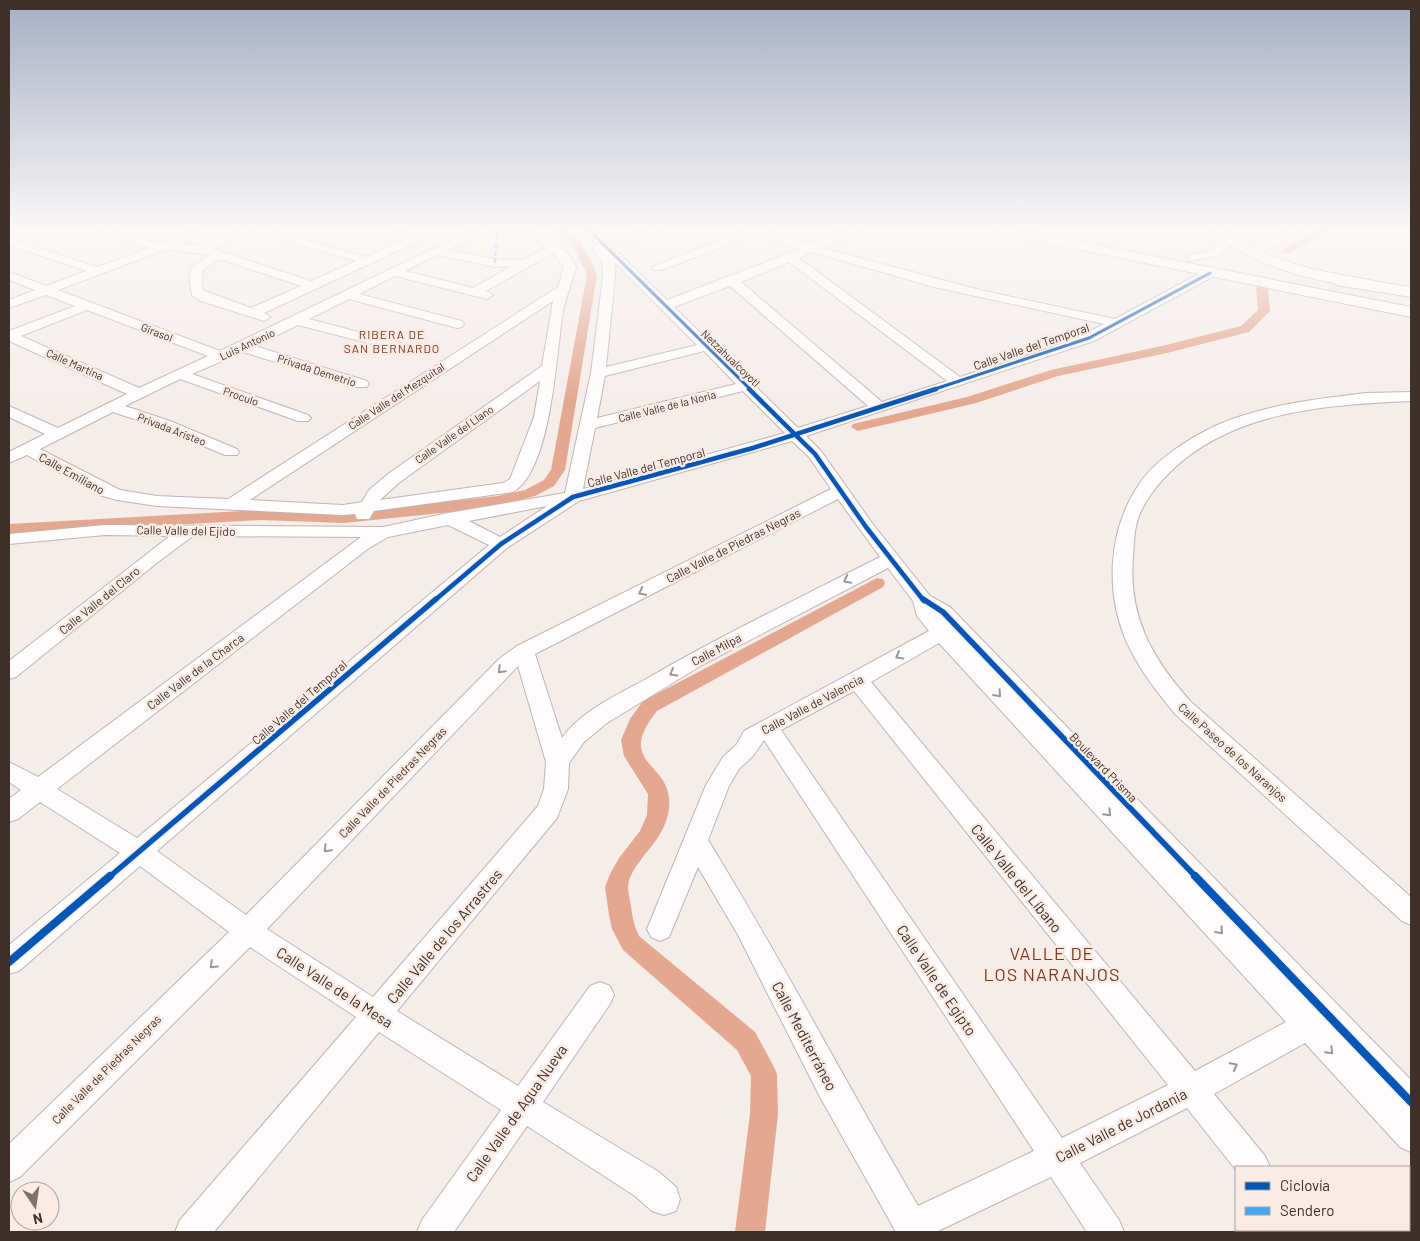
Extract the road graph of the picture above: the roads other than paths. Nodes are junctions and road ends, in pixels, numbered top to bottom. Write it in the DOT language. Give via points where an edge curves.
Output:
graph roads {
  1 [pos="40,288"];
  2 [pos="52,288"];
  3 [pos="196,288"];
  4 [pos="309,288"];
  5 [pos="362,288"];
  6 [pos="454,288"];
  7 [pos="482,288"];
  8 [pos="607,288"];
  9 [pos="646,288"];
  10 [pos="713,288"];
  11 [pos="740,288"];
  12 [pos="832,288"];
  13 [pos="950,288"];
  14 [pos="1182,288"];
  15 [pos="1287,288"];
  16 [pos="1344,288"];
  17 [pos="1383,288"];
  18 [pos="1391,288"];
  19 [pos="46,290"];
  20 [pos="561,290"];
  21 [pos="1411,292"];
  22 [pos="473,293"];
  23 [pos="348,295"];
  24 [pos="487,296"];
  25 [pos="1411,301"];
  26 [pos="9,304"];
  27 [pos="86,306"];
  28 [pos="664,306"];
  29 [pos="1411,312"];
  30 [pos="252,313"];
  31 [pos="296,320"];
  32 [pos="273,321"];
  33 [pos="1117,323"];
  34 [pos="457,324"];
  35 [pos="9,336"];
  36 [pos="705,347"];
  37 [pos="242,348"];
  38 [pos="407,350"];
  39 [pos="222,357"];
  40 [pos="550,367"];
  41 [pos="598,373"];
  42 [pos="178,374"];
  43 [pos="958,382"];
  44 [pos="362,384"];
  45 [pos="746,386"];
  46 [pos="139,394"];
  47 [pos="1411,398"];
  48 [pos="112,407"];
  49 [pos="880,408"];
  50 [pos="9,411"];
  51 [pos="303,418"];
  52 [pos="588,426"];
  53 [pos="56,433"];
  54 [pos="796,435"];
  55 [pos="28,449"];
  56 [pos="231,452"];
  57 [pos="9,458"];
  58 [pos="842,490"];
  59 [pos="573,497"];
  60 [pos="233,504"];
  61 [pos="365,508"];
  62 [pos="448,518"];
  63 [pos="190,530"];
  64 [pos="374,532"];
  65 [pos="9,539"];
  66 [pos="501,544"];
  67 [pos="891,559"];
  68 [pos="949,629"];
  69 [pos="524,651"];
  70 [pos="9,672"];
  71 [pos="857,680"];
  72 [pos="766,727"];
  73 [pos="558,762"];
  74 [pos="9,771"];
  75 [pos="39,790"];
  76 [pos="9,812"];
  77 [pos="695,840"];
  78 [pos="139,852"];
  79 [pos="1411,912"];
  80 [pos="660,930"];
  81 [pos="248,931"];
  82 [pos="9,962"];
  83 [pos="600,994"];
  84 [pos="377,1015"];
  85 [pos="1317,1021"];
  86 [pos="1191,1090"];
  87 [pos="1411,1102"];
  88 [pos="522,1105"];
  89 [pos="1411,1136"];
  90 [pos="1057,1158"];
  91 [pos="9,1166"];
  92 [pos="1253,1166"];
  93 [pos="664,1199"];
  94 [pos="913,1230"];
  95 [pos="192,1232"];
  96 [pos="434,1232"];
  97 [pos="1107,1232"];
  1 -- 19 [label="street, Girasol"];
  2 -- 19 [label="street"];
  3 -- 30 [label="street" via="196,292 206,298"];
  4 -- 30 [label="street"];
  5 -- 23 [label="street, Luis Antonio"];
  6 -- 22 [label="street"];
  7 -- 22 [label="street"];
  8 -- 41 [label="street"];
  9 -- 28 [label="street, Netzahualcoyotl"];
  10 -- 28 [label="street"];
  11 -- 49 [label="street"];
  12 -- 43 [label="street"];
  13 -- 33 [label="street"];
  14 -- 33 [label="street, Calle Valle del Temporal"];
  15 -- 29 [label="main road"];
  16 -- 25 [label="main road"];
  17 -- 21 [label="main road"];
  18 -- 21 [label="street"];
  19 -- 26 [label="street"];
  19 -- 27 [label="street, Girasol"];
  20 -- 40 [label="street"];
  20 -- 60 [label="street, Calle Valle del Mezquital"];
  22 -- 24 [label="street"];
  23 -- 31 [label="street, Luis Antonio"];
  23 -- 34 [label="street"];
  27 -- 35 [label="street"];
  27 -- 39 [label="street, Girasol"];
  28 -- 36 [label="street, Netzahualcoyotl"];
  30 -- 32 [label="street"];
  31 -- 37 [label="street, Luis Antonio"];
  31 -- 38 [label="street"];
  33 -- 43 [label="street, Calle Valle del Temporal" via="1054,351"];
  35 -- 46 [label="street, Calle Martina"];
  36 -- 41 [label="street"];
  36 -- 45 [label="street, Netzahualcoyotl"];
  37 -- 39 [label="street, Luis Antonio"];
  37 -- 44 [label="street, Privada Demetrio"];
  39 -- 42 [label="street, Luis Antonio"];
  40 -- 61 [label="street, Calle Valle del Llano" via="394,478 375,494"];
  40 -- 61 [label="street, Calle Emiliano" via="542,417 516,484 492,491"];
  41 -- 52 [label="street"];
  42 -- 46 [label="street, Luis Antonio"];
  42 -- 51 [label="street, Proculo"];
  43 -- 49 [label="street, Calle Valle del Temporal"];
  45 -- 52 [label="street, Calle Valle de la Noria"];
  45 -- 54 [label="street, Netzahualcoyotl"];
  46 -- 48 [label="street, Luis Antonio"];
  47 -- 79 [label="street, Calle Paseo de los Naranjos" via="1319,404 1266,414 1231,425 1195,443 1163,466 1141,490 1126,523 1121,560 1124,604 1136,642 1157,678 1183,708"];
  48 -- 53 [label="street, Luis Antonio"];
  48 -- 56 [label="street, Privada Aristeo"];
  49 -- 54 [label="street, Calle Valle del Temporal"];
  50 -- 53 [label="street"];
  52 -- 59 [label="street"];
  53 -- 55 [label="street, Luis Antonio"];
  54 -- 58 [label="street"];
  54 -- 59 [label="street, Calle Valle del Temporal"];
  55 -- 57 [label="street, Luis Antonio"];
  55 -- 60 [label="street, Calle Emiliano" via="117,496"];
  58 -- 67 [label="street"];
  58 -- 69 [label="street, Calle Valle de Piedras Negras, one-way"];
  59 -- 62 [label="street, Calle Valle del Ejido"];
  59 -- 66 [label="street, Calle Valle del Temporal"];
  60 -- 61 [label="street, Calle Emiliano" via="343,510"];
  61 -- 64 [label="street" via="362,520"];
  62 -- 64 [label="street, Calle Valle del Ejido"];
  62 -- 66 [label="street"];
  63 -- 64 [label="street, Calle Valle del Ejido"];
  63 -- 65 [label="street, Calle Valle del Ejido" via="76,531"];
  63 -- 70 [label="street, Calle Valle del Claro"];
  64 -- 75 [label="street, Calle Valle de la Charca" via="363,544"];
  66 -- 78 [label="street, Calle Valle del Temporal"];
  67 -- 68 [label="street" via="923,600 927,616"];
  67 -- 73 [label="street, Calle Milpa, one-way" via="712,651 633,696 576,736"];
  68 -- 71 [label="street, Calle Valle de Valencia, one-way"];
  68 -- 85 [label="street"];
  69 -- 73 [label="street, Calle Valle de los Arrastres"];
  69 -- 81 [label="street, Calle Valle de Piedras Negras, one-way" via="506,664"];
  71 -- 72 [label="street, Calle Valle de Valencia"];
  71 -- 86 [label="street, Calle Valle del Líbano"];
  72 -- 77 [label="street, Calle Valle de Valencia" via="752,737 745,750 731,763"];
  72 -- 90 [label="street, Calle Valle de Egipto"];
  73 -- 84 [label="street, Calle Valle de los Arrastres" via="556,789 548,811"];
  74 -- 75 [label="street, Calle Valle de la Mesa"];
  75 -- 76 [label="street, Calle Valle de la Charca"];
  75 -- 78 [label="street, Calle Valle de la Mesa"];
  77 -- 80 [label="street, Calle Valle de Valencia"];
  77 -- 94 [label="street, Calle Mediterráneo" via="748,927 831,1086"];
  78 -- 81 [label="street, Calle Valle de la Mesa"];
  78 -- 82 [label="street, Calle Valle del Temporal"];
  81 -- 84 [label="street, Calle Valle de la Mesa"];
  81 -- 91 [label="street, Calle Valle de Piedras Negras, one-way"];
  83 -- 88 [label="street, Calle Valle de Agua Nueva"];
  84 -- 88 [label="street, Calle Valle de la Mesa"];
  84 -- 95 [label="street, Calle Valle de los Arrastres"];
  86 -- 85 [label="street, Calle Valle de Jordania, one-way"];
  85 -- 87 [label="street"];
  85 -- 89 [label="street, one-way"];
  86 -- 90 [label="street, Calle Valle de Jordania"];
  86 -- 92 [label="street, Calle Valle del Líbano"];
  88 -- 93 [label="street, Calle Valle de la Mesa" via="647,1184"];
  88 -- 96 [label="street, Calle Valle de Agua Nueva"];
  90 -- 94 [label="street, Calle Valle de Jordania"];
  90 -- 97 [label="street, Calle Valle de Egipto"];
}
